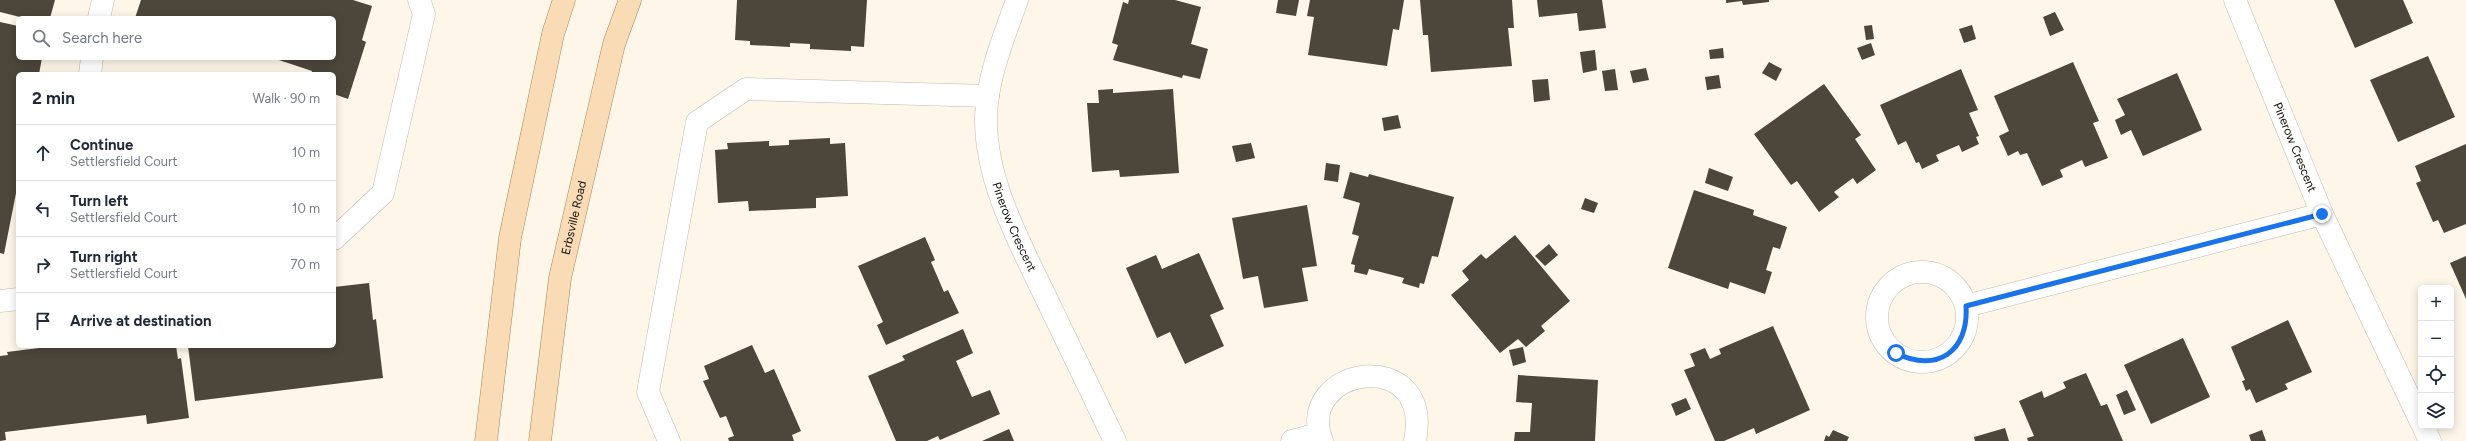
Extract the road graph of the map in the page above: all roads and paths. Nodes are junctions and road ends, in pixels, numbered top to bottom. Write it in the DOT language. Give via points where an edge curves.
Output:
graph roads {
  1 [pos="103,0"];
  2 [pos="419,0"];
  3 [pos="564,0"];
  4 [pos="630,0"];
  5 [pos="1017,0"];
  6 [pos="2235,0"];
  7 [pos="99,16"];
  8 [pos="92,60"];
  9 [pos="90,72"];
  10 [pos="988,96"];
  11 [pos="2322,214"];
  12 [pos="336,237"];
  13 [pos="16,299"];
  14 [pos="0,301"];
  15 [pos="1966,306"];
  16 [pos="2418,416"];
  17 [pos="2424,429"];
  18 [pos="1320,438"];
  19 [pos="486,441"];
  20 [pos="540,441"];
  21 [pos="669,441"];
  22 [pos="1115,441"];
  23 [pos="1292,441"];
  24 [pos="1415,441"];
  25 [pos="2430,441"];
  1 -- 7 [label="street"];
  2 -- 12 [label="street" via="424,14 383,193"];
  3 -- 19 [label="main road" via="553,34 510,238"];
  4 -- 20 [label="main road, Erbsville Road" via="614,44 560,278"];
  5 -- 10 [label="street, Pinerow Crescent"];
  6 -- 11 [label="street, Pinerow Crescent"];
  8 -- 9 [label="street"];
  10 -- 21 [label="street" via="746,89 697,122 648,392"];
  10 -- 22 [label="street, Pinerow Crescent" via="986,118 992,164 1009,221"];
  11 -- 15 [label="street"];
  11 -- 16 [label="street, Pinerow Crescent"];
  13 -- 14 [label="street"];
  15 -- 15 [label="street" via="1959,292 1948,281 1934,274 1916,273 1901,277 1884,293 1879,307 1879,330 1886,344 1896,353 1915,361 1936,360 1954,350 1963,337 1967,322"];
  17 -- 25 [label="street"];
  18 -- 23 [label="street"];
  18 -- 24 [label="street" via="1319,417 1325,400 1341,382 1365,375 1383,377 1398,384 1410,397 1418,424"];
}
